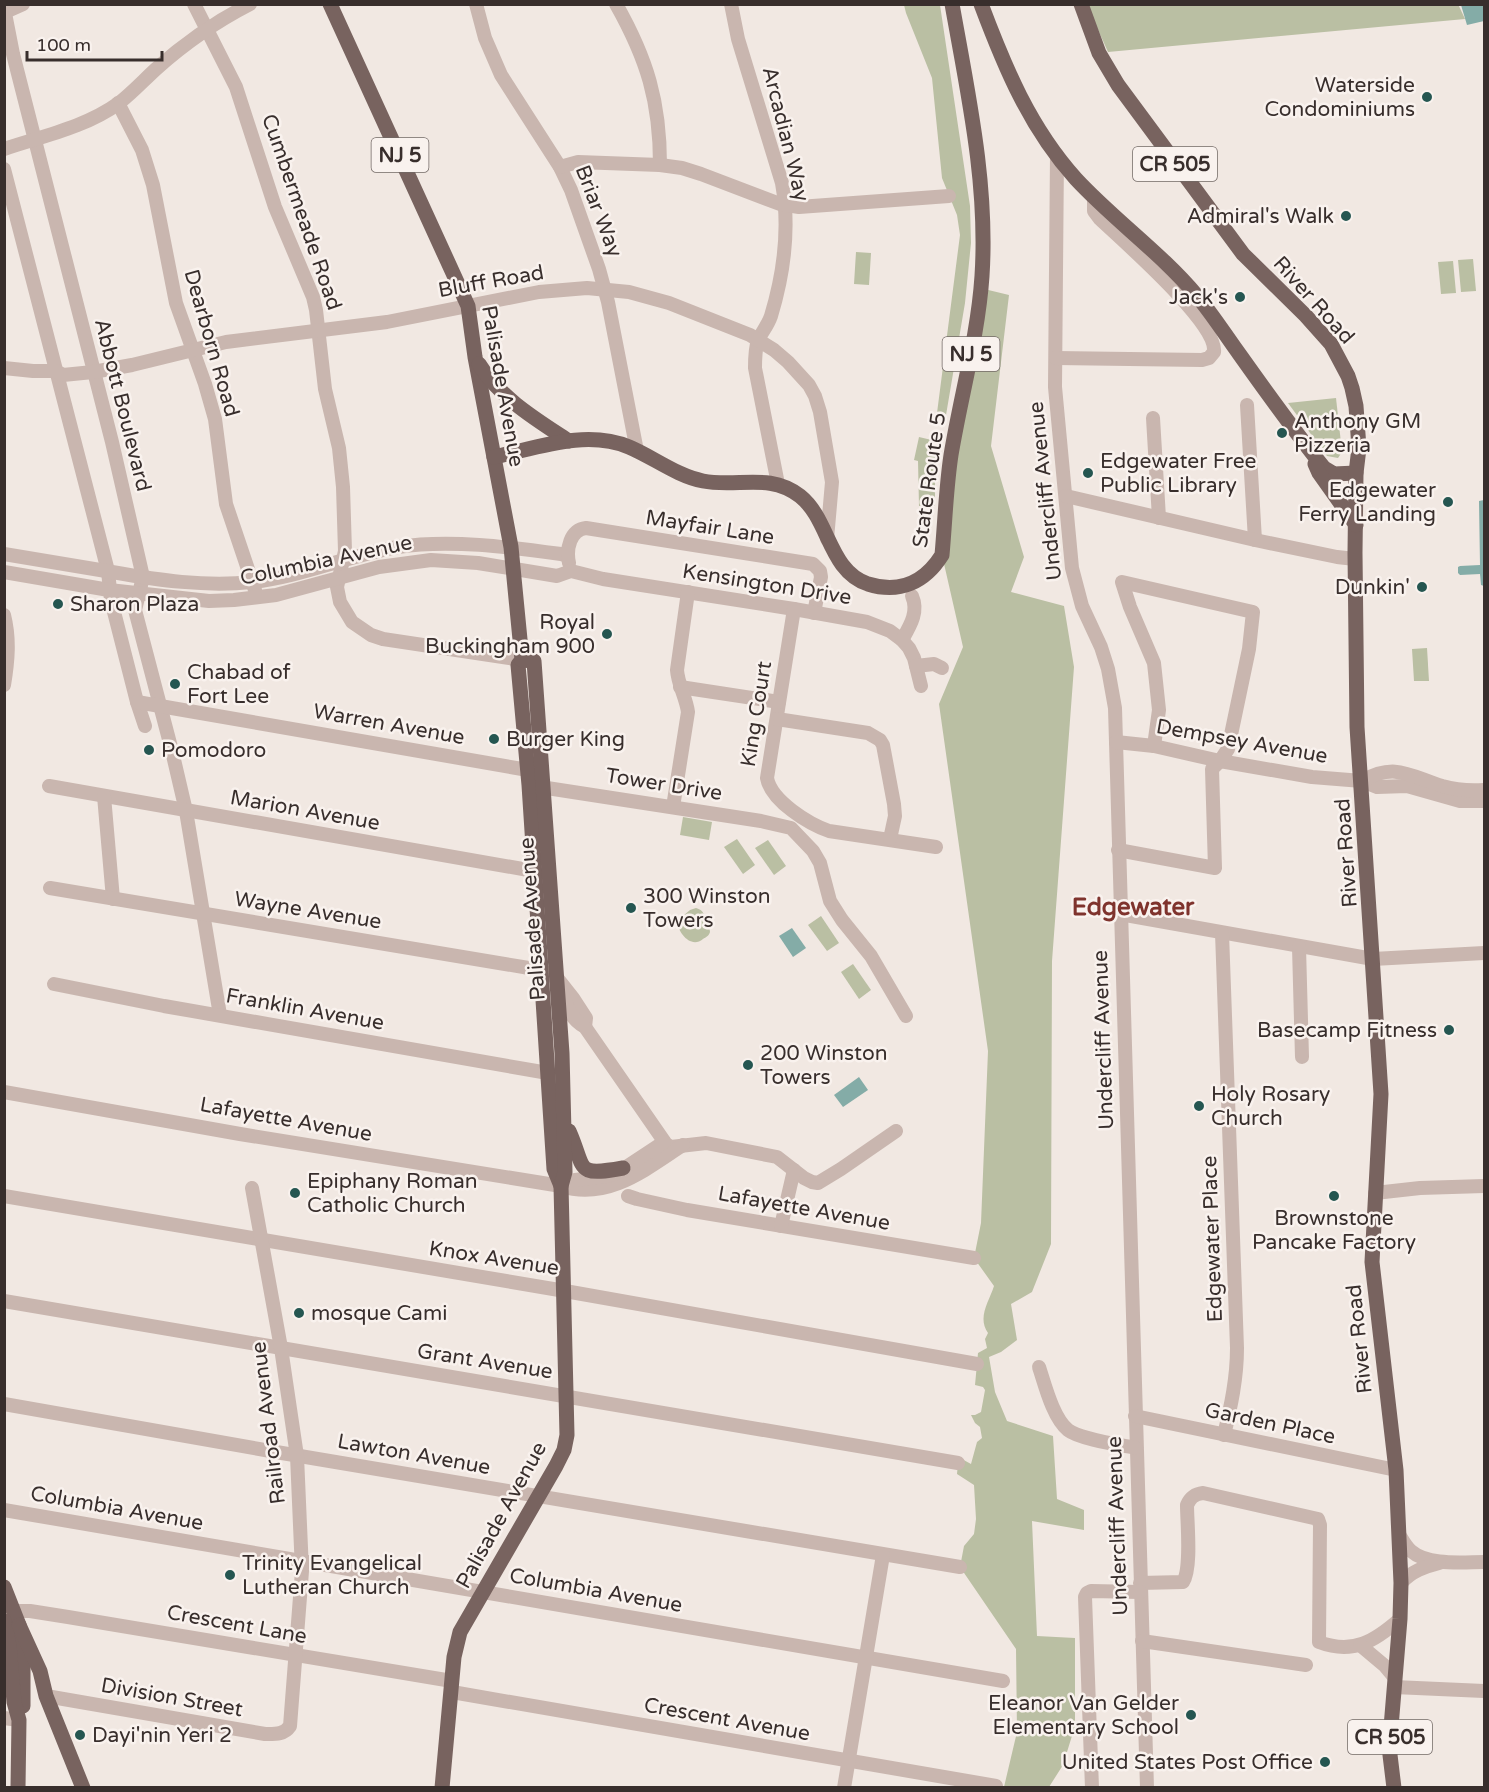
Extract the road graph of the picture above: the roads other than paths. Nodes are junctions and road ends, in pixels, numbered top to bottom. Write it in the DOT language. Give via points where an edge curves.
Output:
graph roads {
  1 [pos="23,4"];
  2 [pos="194,4"];
  3 [pos="250,4"];
  4 [pos="330,4"];
  5 [pos="476,4"];
  6 [pos="616,4"];
  7 [pos="731,4"];
  8 [pos="952,4"];
  9 [pos="981,4"];
  10 [pos="1081,4"];
  11 [pos="5,10"];
  12 [pos="207,29"];
  13 [pos="118,104"];
  14 [pos="34,139"];
  15 [pos="4,149"];
  16 [pos="1057,155"];
  17 [pos="660,165"];
  18 [pos="560,167"];
  19 [pos="4,169"];
  20 [pos="949,196"];
  21 [pos="1094,197"];
  22 [pos="786,205"];
  23 [pos="605,289"];
  24 [pos="468,306"];
  25 [pos="319,330"];
  26 [pos="759,339"];
  27 [pos="193,351"];
  28 [pos="475,357"];
  29 [pos="1056,358"];
  30 [pos="4,368"];
  31 [pos="56,371"];
  32 [pos="93,372"];
  33 [pos="1248,405"];
  34 [pos="1153,418"];
  35 [pos="569,441"];
  36 [pos="1309,450"];
  37 [pos="637,451"];
  38 [pos="494,457"];
  39 [pos="1356,473"];
  40 [pos="778,484"];
  41 [pos="1066,496"];
  42 [pos="1159,518"];
  43 [pos="1356,525"];
  44 [pos="827,539"];
  45 [pos="1255,540"];
  46 [pos="511,547"];
  47 [pos="4,554"];
  48 [pos="568,556"];
  49 [pos="1355,559"];
  50 [pos="343,560"];
  51 [pos="513,568"];
  52 [pos="108,571"];
  53 [pos="571,571"];
  54 [pos="4,572"];
  55 [pos="143,577"];
  56 [pos="338,579"];
  57 [pos="254,582"];
  58 [pos="109,590"];
  59 [pos="688,592"];
  60 [pos="139,594"];
  61 [pos="912,596"];
  62 [pos="258,597"];
  63 [pos="794,609"];
  64 [pos="814,613"];
  65 [pos="4,615"];
  66 [pos="902,640"];
  67 [pos="522,660"];
  68 [pos="916,666"];
  69 [pos="942,668"];
  70 [pos="4,685"];
  71 [pos="921,686"];
  72 [pos="680,687"];
  73 [pos="137,702"];
  74 [pos="779,702"];
  75 [pos="160,706"];
  76 [pos="777,719"];
  77 [pos="145,726"];
  78 [pos="1116,742"];
  79 [pos="1154,746"];
  80 [pos="1220,761"];
  81 [pos="533,780"];
  82 [pos="1362,781"];
  83 [pos="49,786"];
  84 [pos="1485,790"];
  85 [pos="104,796"];
  86 [pos="1485,801"];
  87 [pos="673,807"];
  88 [pos="186,811"];
  89 [pos="890,840"];
  90 [pos="936,847"];
  91 [pos="1118,850"];
  92 [pos="534,872"];
  93 [pos="551,883"];
  94 [pos="50,888"];
  95 [pos="113,899"];
  96 [pos="1120,914"];
  97 [pos="204,915"];
  98 [pos="1222,933"];
  99 [pos="1299,947"];
  100 [pos="1485,953"];
  101 [pos="1373,959"];
  102 [pos="541,970"];
  103 [pos="558,979"];
  104 [pos="54,984"];
  105 [pos="220,1016"];
  106 [pos="906,1016"];
  107 [pos="1302,1057"];
  108 [pos="548,1073"];
  109 [pos="4,1092"];
  110 [pos="565,1117"];
  111 [pos="896,1131"];
  112 [pos="664,1142"];
  113 [pos="683,1145"];
  114 [pos="623,1168"];
  115 [pos="794,1170"];
  116 [pos="561,1186"];
  117 [pos="1485,1186"];
  118 [pos="252,1188"];
  119 [pos="1375,1193"];
  120 [pos="4,1196"];
  121 [pos="628,1196"];
  122 [pos="781,1226"];
  123 [pos="263,1241"];
  124 [pos="974,1258"];
  125 [pos="565,1291"];
  126 [pos="4,1301"];
  127 [pos="281,1348"];
  128 [pos="976,1364"];
  129 [pos="1039,1367"];
  130 [pos="566,1396"];
  131 [pos="4,1404"];
  132 [pos="1135,1416"];
  133 [pos="1224,1435"];
  134 [pos="1136,1448"];
  135 [pos="297,1455"];
  136 [pos="957,1463"];
  137 [pos="1396,1470"];
  138 [pos="539,1497"];
  139 [pos="4,1510"];
  140 [pos="1400,1536"];
  141 [pos="883,1555"];
  142 [pos="301,1561"];
  143 [pos="1444,1562"];
  144 [pos="1485,1562"];
  145 [pos="960,1567"];
  146 [pos="1401,1583"];
  147 [pos="4,1587"];
  148 [pos="1140,1588"];
  149 [pos="483,1592"];
  150 [pos="10,1617"];
  151 [pos="1400,1619"];
  152 [pos="1142,1641"];
  153 [pos="9,1645"];
  154 [pos="1360,1645"];
  155 [pos="295,1655"];
  156 [pos="866,1658"];
  157 [pos="23,1664"];
  158 [pos="1306,1665"];
  159 [pos="1003,1681"];
  160 [pos="1394,1682"];
  161 [pos="452,1687"];
  162 [pos="1485,1691"];
  163 [pos="46,1696"];
  164 [pos="12,1719"];
  165 [pos="290,1726"];
  166 [pos="848,1761"];
  167 [pos="996,1786"];
  168 [pos="18,1788"];
  169 [pos="83,1788"];
  170 [pos="442,1788"];
  171 [pos="844,1788"];
  172 [pos="1092,1788"];
  173 [pos="1147,1788"];
  174 [pos="1394,1788"];
  1 -- 11 [label="street"];
  2 -- 12 [label="street, Cumbermeade Road"];
  3 -- 12 [label="street"];
  4 -- 24 [label="main road, Palisade Avenue / NJ 5"];
  5 -- 18 [label="street, Briar Way" via="501,75"];
  6 -- 17 [label="street" via="636,41 652,84 660,134"];
  7 -- 22 [label="street, Arcadian Way"];
  8 -- 44 [label="main road, State Route 5 / NJ 5" via="974,125 983,235 977,316 951,456 942,555 915,582 879,587 847,570"];
  9 -- 16 [label="main road" via="1015,88"];
  10 -- 39 [label="main road, River Road / CR 505" via="1102,60 1142,118 1244,254 1333,348 1352,388 1359,440"];
  11 -- 14 [label="street, Abbott Boulevard"];
  12 -- 13 [label="street"];
  12 -- 25 [label="street, Cumbermeade Road" via="236,87 275,207 313,297"];
  13 -- 14 [label="street"];
  13 -- 27 [label="street, Dearborn Road" via="142,150 150,176 171,284"];
  14 -- 15 [label="street"];
  14 -- 32 [label="street, Abbott Boulevard"];
  16 -- 21 [label="main road"];
  16 -- 29 [label="street, Undercliff Avenue"];
  17 -- 18 [label="street" via="578,162"];
  17 -- 22 [label="street" via="701,174"];
  18 -- 23 [label="street, Briar Way"];
  19 -- 31 [label="street"];
  20 -- 22 [label="street" via="807,207"];
  21 -- 29 [label="street" via="1094,211 1100,219 1174,289 1192,310 1215,349 1213,355 1202,360"];
  21 -- 36 [label="main road" via="1198,298"];
  22 -- 26 [label="street, Arcadian Way" via="780,280 768,325"];
  23 -- 24 [label="street, Bluff Road" via="563,289"];
  23 -- 26 [label="street, Bluff Road" via="669,303"];
  23 -- 37 [label="street, Briar Way"];
  24 -- 25 [label="street, Bluff Road"];
  24 -- 28 [label="main road, Palisade Avenue / NJ 5"];
  25 -- 27 [label="street, Bluff Road" via="226,342"];
  25 -- 50 [label="street, Cumbermeade Road" via="325,389 341,462"];
  26 -- 40 [label="street, Arcadian Way" via="755,368"];
  26 -- 44 [label="street, Bluff Road" via="794,368 809,385 818,404 832,482"];
  27 -- 32 [label="street, Bluff Road"];
  27 -- 57 [label="street, Dearborn Road" via="215,420 226,504"];
  28 -- 35 [label="main road, NJ 5" via="494,385 529,415"];
  28 -- 38 [label="main road, Palisade Avenue / NJ 5"];
  29 -- 41 [label="street, Undercliff Avenue" via="1056,407"];
  30 -- 31 [label="street, Bluff Road"];
  31 -- 32 [label="street, Bluff Road" via="63,375"];
  31 -- 52 [label="street"];
  32 -- 55 [label="street, Abbott Boulevard"];
  33 -- 45 [label="street"];
  34 -- 42 [label="street"];
  35 -- 37 [label="main road, State Route 5 / NJ 5" via="613,442"];
  35 -- 38 [label="main road, State Route 5 / NJ 5"];
  36 -- 39 [label="main road" via="1334,474"];
  36 -- 43 [label="main road" via="1319,473"];
  37 -- 40 [label="main road, State Route 5 / NJ 5" via="702,481"];
  38 -- 46 [label="main road, Palisade Avenue"];
  39 -- 43 [label="main road, River Road / CR 505"];
  40 -- 44 [label="main road, State Route 5 / NJ 5" via="809,505"];
  41 -- 42 [label="street"];
  41 -- 78 [label="street, Undercliff Avenue" via="1072,568 1082,606 1108,669"];
  42 -- 45 [label="street"];
  43 -- 49 [label="main road, River Road / CR 505"];
  45 -- 49 [label="street"];
  46 -- 48 [label="street"];
  46 -- 50 [label="street, Columbia Avenue" via="425,544"];
  46 -- 51 [label="main road, Palisade Avenue"];
  47 -- 52 [label="street, Columbia Avenue"];
  48 -- 53 [label="street"];
  48 -- 64 [label="street, Mayfair Lane" via="572,536 586,528 813,564 821,576"];
  49 -- 82 [label="main road, River Road / CR 505"];
  50 -- 56 [label="street, Cumbermeade Road"];
  50 -- 57 [label="street, Columbia Avenue"];
  51 -- 53 [label="street, Kensington Drive" via="560,576"];
  51 -- 56 [label="street, Columbia Avenue" via="431,560 379,567"];
  51 -- 67 [label="main road, Palisade Avenue"];
  52 -- 55 [label="street, Columbia Avenue"];
  52 -- 58 [label="street"];
  53 -- 59 [label="street, Kensington Drive"];
  54 -- 58 [label="street, Columbia Avenue"];
  55 -- 57 [label="street, Columbia Avenue" via="195,584"];
  55 -- 60 [label="street, Abbott Boulevard"];
  56 -- 62 [label="street, Columbia Avenue"];
  56 -- 67 [label="street, Cumbermeade Road" via="345,612 371,635"];
  57 -- 62 [label="street, Dearborn Road"];
  58 -- 60 [label="street, Columbia Avenue"];
  58 -- 73 [label="street"];
  59 -- 63 [label="street, Kensington Drive"];
  59 -- 72 [label="street" via="677,670"];
  60 -- 62 [label="street, Columbia Avenue" via="209,600"];
  60 -- 75 [label="street, Abbott Boulevard" via="135,610"];
  61 -- 66 [label="street" via="915,614"];
  63 -- 64 [label="street, Kensington Drive"];
  63 -- 74 [label="street, King Court"];
  64 -- 66 [label="street, Kensington Drive" via="867,622"];
  65 -- 70 [label="street" via="9,650"];
  66 -- 68 [label="street"];
  67 -- 81 [label="main road, Palisade Avenue" via="518,665"];
  67 -- 81 [label="main road, Palisade Avenue" via="534,661"];
  68 -- 69 [label="street" via="934,664"];
  68 -- 71 [label="street"];
  72 -- 74 [label="street"];
  72 -- 87 [label="street" via="688,712"];
  73 -- 75 [label="street, Warren Avenue"];
  73 -- 77 [label="street"];
  74 -- 76 [label="street, King Court"];
  75 -- 81 [label="street, Warren Avenue"];
  75 -- 88 [label="street, Abbott Boulevard"];
  76 -- 89 [label="street, King Court" via="767,778 768,786 782,801 813,825 829,831"];
  76 -- 89 [label="street" via="868,733 880,740 894,804"];
  78 -- 79 [label="street, Dempsey Avenue"];
  78 -- 91 [label="street, Undercliff Avenue"];
  79 -- 80 [label="street, Dempsey Avenue"];
  79 -- 80 [label="street" via="1159,711 1154,663 1122,582 1253,612 1228,748"];
  80 -- 82 [label="street, Dempsey Avenue" via="1312,777"];
  80 -- 91 [label="street" via="1212,769 1215,868"];
  81 -- 87 [label="street, Tower Drive"];
  81 -- 92 [label="main road, Palisade Avenue"];
  81 -- 93 [label="main road, Palisade Avenue"];
  82 -- 84 [label="street" via="1376,773 1398,772 1442,786"];
  82 -- 86 [label="street" via="1377,788 1407,786 1460,801"];
  82 -- 101 [label="main road, River Road / CR 505"];
  83 -- 85 [label="street, Marion Avenue"];
  85 -- 88 [label="street, Marion Avenue"];
  85 -- 95 [label="street"];
  87 -- 106 [label="street, Tower Drive" via="791,828 813,851 830,901 871,956"];
  88 -- 92 [label="street, Marion Avenue"];
  88 -- 97 [label="street"];
  89 -- 90 [label="street"];
  91 -- 96 [label="street, Undercliff Avenue"];
  92 -- 93 [label="street, Marion Avenue"];
  92 -- 102 [label="main road, Palisade Avenue"];
  93 -- 103 [label="main road, Palisade Avenue"];
  94 -- 95 [label="street, Wayne Avenue"];
  95 -- 97 [label="street, Wayne Avenue"];
  96 -- 98 [label="street"];
  96 -- 132 [label="street, Undercliff Avenue"];
  97 -- 102 [label="street, Wayne Avenue"];
  97 -- 105 [label="street"];
  98 -- 99 [label="street"];
  98 -- 133 [label="street, Edgewater Place" via="1237,1357"];
  99 -- 101 [label="street"];
  99 -- 107 [label="street"];
  100 -- 101 [label="street"];
  101 -- 119 [label="main road, River Road / CR 505" via="1381,1094"];
  102 -- 103 [label="street, Wayne Avenue"];
  102 -- 108 [label="main road, Palisade Avenue"];
  103 -- 110 [label="main road, Palisade Avenue"];
  103 -- 112 [label="street" via="566,1005"];
  104 -- 105 [label="street, Franklin Avenue"];
  105 -- 108 [label="street, Franklin Avenue"];
  108 -- 110 [label="main road" via="556,1079 556,1103"];
  108 -- 116 [label="main road, Palisade Avenue" via="554,1169"];
  109 -- 116 [label="street, Lafayette Avenue"];
  110 -- 114 [label="main road" via="579,1159 587,1170"];
  110 -- 116 [label="main road, Palisade Avenue" via="565,1172"];
  111 -- 115 [label="street" via="818,1183"];
  112 -- 113 [label="street" via="671,1147"];
  112 -- 114 [label="street"];
  113 -- 115 [label="street" via="706,1143 777,1157"];
  113 -- 116 [label="street, Lafayette Avenue" via="618,1184 575,1191"];
  114 -- 116 [label="street" via="607,1176"];
  115 -- 122 [label="street"];
  116 -- 125 [label="main road, Palisade Avenue"];
  117 -- 119 [label="street"];
  118 -- 123 [label="street, Railroad Avenue"];
  119 -- 137 [label="main road, River Road / CR 505" via="1372,1262"];
  120 -- 123 [label="street, Knox Avenue"];
  121 -- 122 [label="street, Lafayette Avenue"];
  122 -- 124 [label="street, Lafayette Avenue"];
  123 -- 125 [label="street, Knox Avenue"];
  123 -- 127 [label="street, Railroad Avenue"];
  125 -- 128 [label="street, Knox Avenue"];
  125 -- 130 [label="main road, Palisade Avenue"];
  126 -- 127 [label="street, Grant Avenue"];
  127 -- 130 [label="street, Grant Avenue"];
  127 -- 135 [label="street, Railroad Avenue"];
  129 -- 134 [label="street" via="1055,1412 1069,1431"];
  130 -- 136 [label="street, Grant Avenue"];
  130 -- 138 [label="main road, Palisade Avenue" via="564,1450"];
  131 -- 135 [label="street, Lawton Avenue"];
  132 -- 133 [label="street, Garden Place"];
  132 -- 134 [label="street, Undercliff Avenue"];
  133 -- 137 [label="street, Garden Place"];
  134 -- 148 [label="street, Undercliff Avenue"];
  135 -- 138 [label="street, Lawton Avenue"];
  135 -- 142 [label="street, Railroad Avenue"];
  137 -- 140 [label="main road, River Road / CR 505"];
  138 -- 141 [label="street, Lawton Avenue"];
  138 -- 149 [label="main road, Palisade Avenue"];
  139 -- 142 [label="street, Columbia Avenue"];
  140 -- 143 [label="street" via="1416,1555"];
  140 -- 146 [label="main road, River Road / CR 505"];
  141 -- 145 [label="street, Lawton Avenue"];
  141 -- 156 [label="street"];
  142 -- 149 [label="street, Columbia Avenue"];
  142 -- 155 [label="street, Railroad Avenue"];
  143 -- 144 [label="street"];
  143 -- 146 [label="street" via="1419,1569"];
  146 -- 151 [label="main road, River Road / CR 505"];
  147 -- 150 [label="main road"];
  148 -- 152 [label="street, Undercliff Avenue"];
  148 -- 154 [label="street" via="1183,1582 1188,1562 1187,1505 1198,1494 1316,1518 1320,1525 1319,1642 1338,1647"];
  148 -- 172 [label="street" via="1091,1591 1085,1597"];
  149 -- 156 [label="street, Columbia Avenue"];
  149 -- 161 [label="main road, Palisade Avenue" via="460,1632"];
  150 -- 153 [label="main road"];
  150 -- 155 [label="street, Crescent Lane" via="63,1616"];
  150 -- 157 [label="main road"];
  150 -- 163 [label="main road" via="40,1671"];
  151 -- 154 [label="street" via="1381,1635"];
  151 -- 160 [label="main road, River Road / CR 505"];
  152 -- 158 [label="street"];
  152 -- 173 [label="street, Undercliff Avenue"];
  153 -- 157 [label="main road"];
  153 -- 164 [label="main road"];
  154 -- 160 [label="street" via="1385,1666"];
  155 -- 161 [label="street, Crescent Lane"];
  155 -- 165 [label="street, Railroad Avenue"];
  156 -- 159 [label="street, Columbia Avenue"];
  156 -- 166 [label="street"];
  157 -- 163 [label="main road"];
  157 -- 164 [label="main road" via="23,1704"];
  160 -- 162 [label="street"];
  160 -- 174 [label="main road, River Road / CR 505" via="1390,1755"];
  161 -- 166 [label="street, Crescent Avenue"];
  161 -- 170 [label="main road, Palisade Avenue"];
  163 -- 165 [label="street, Division Street" via="265,1734 280,1734"];
  163 -- 169 [label="main road"];
  164 -- 168 [label="main road"];
  166 -- 167 [label="street, Crescent Avenue"];
  166 -- 171 [label="street"];
}
